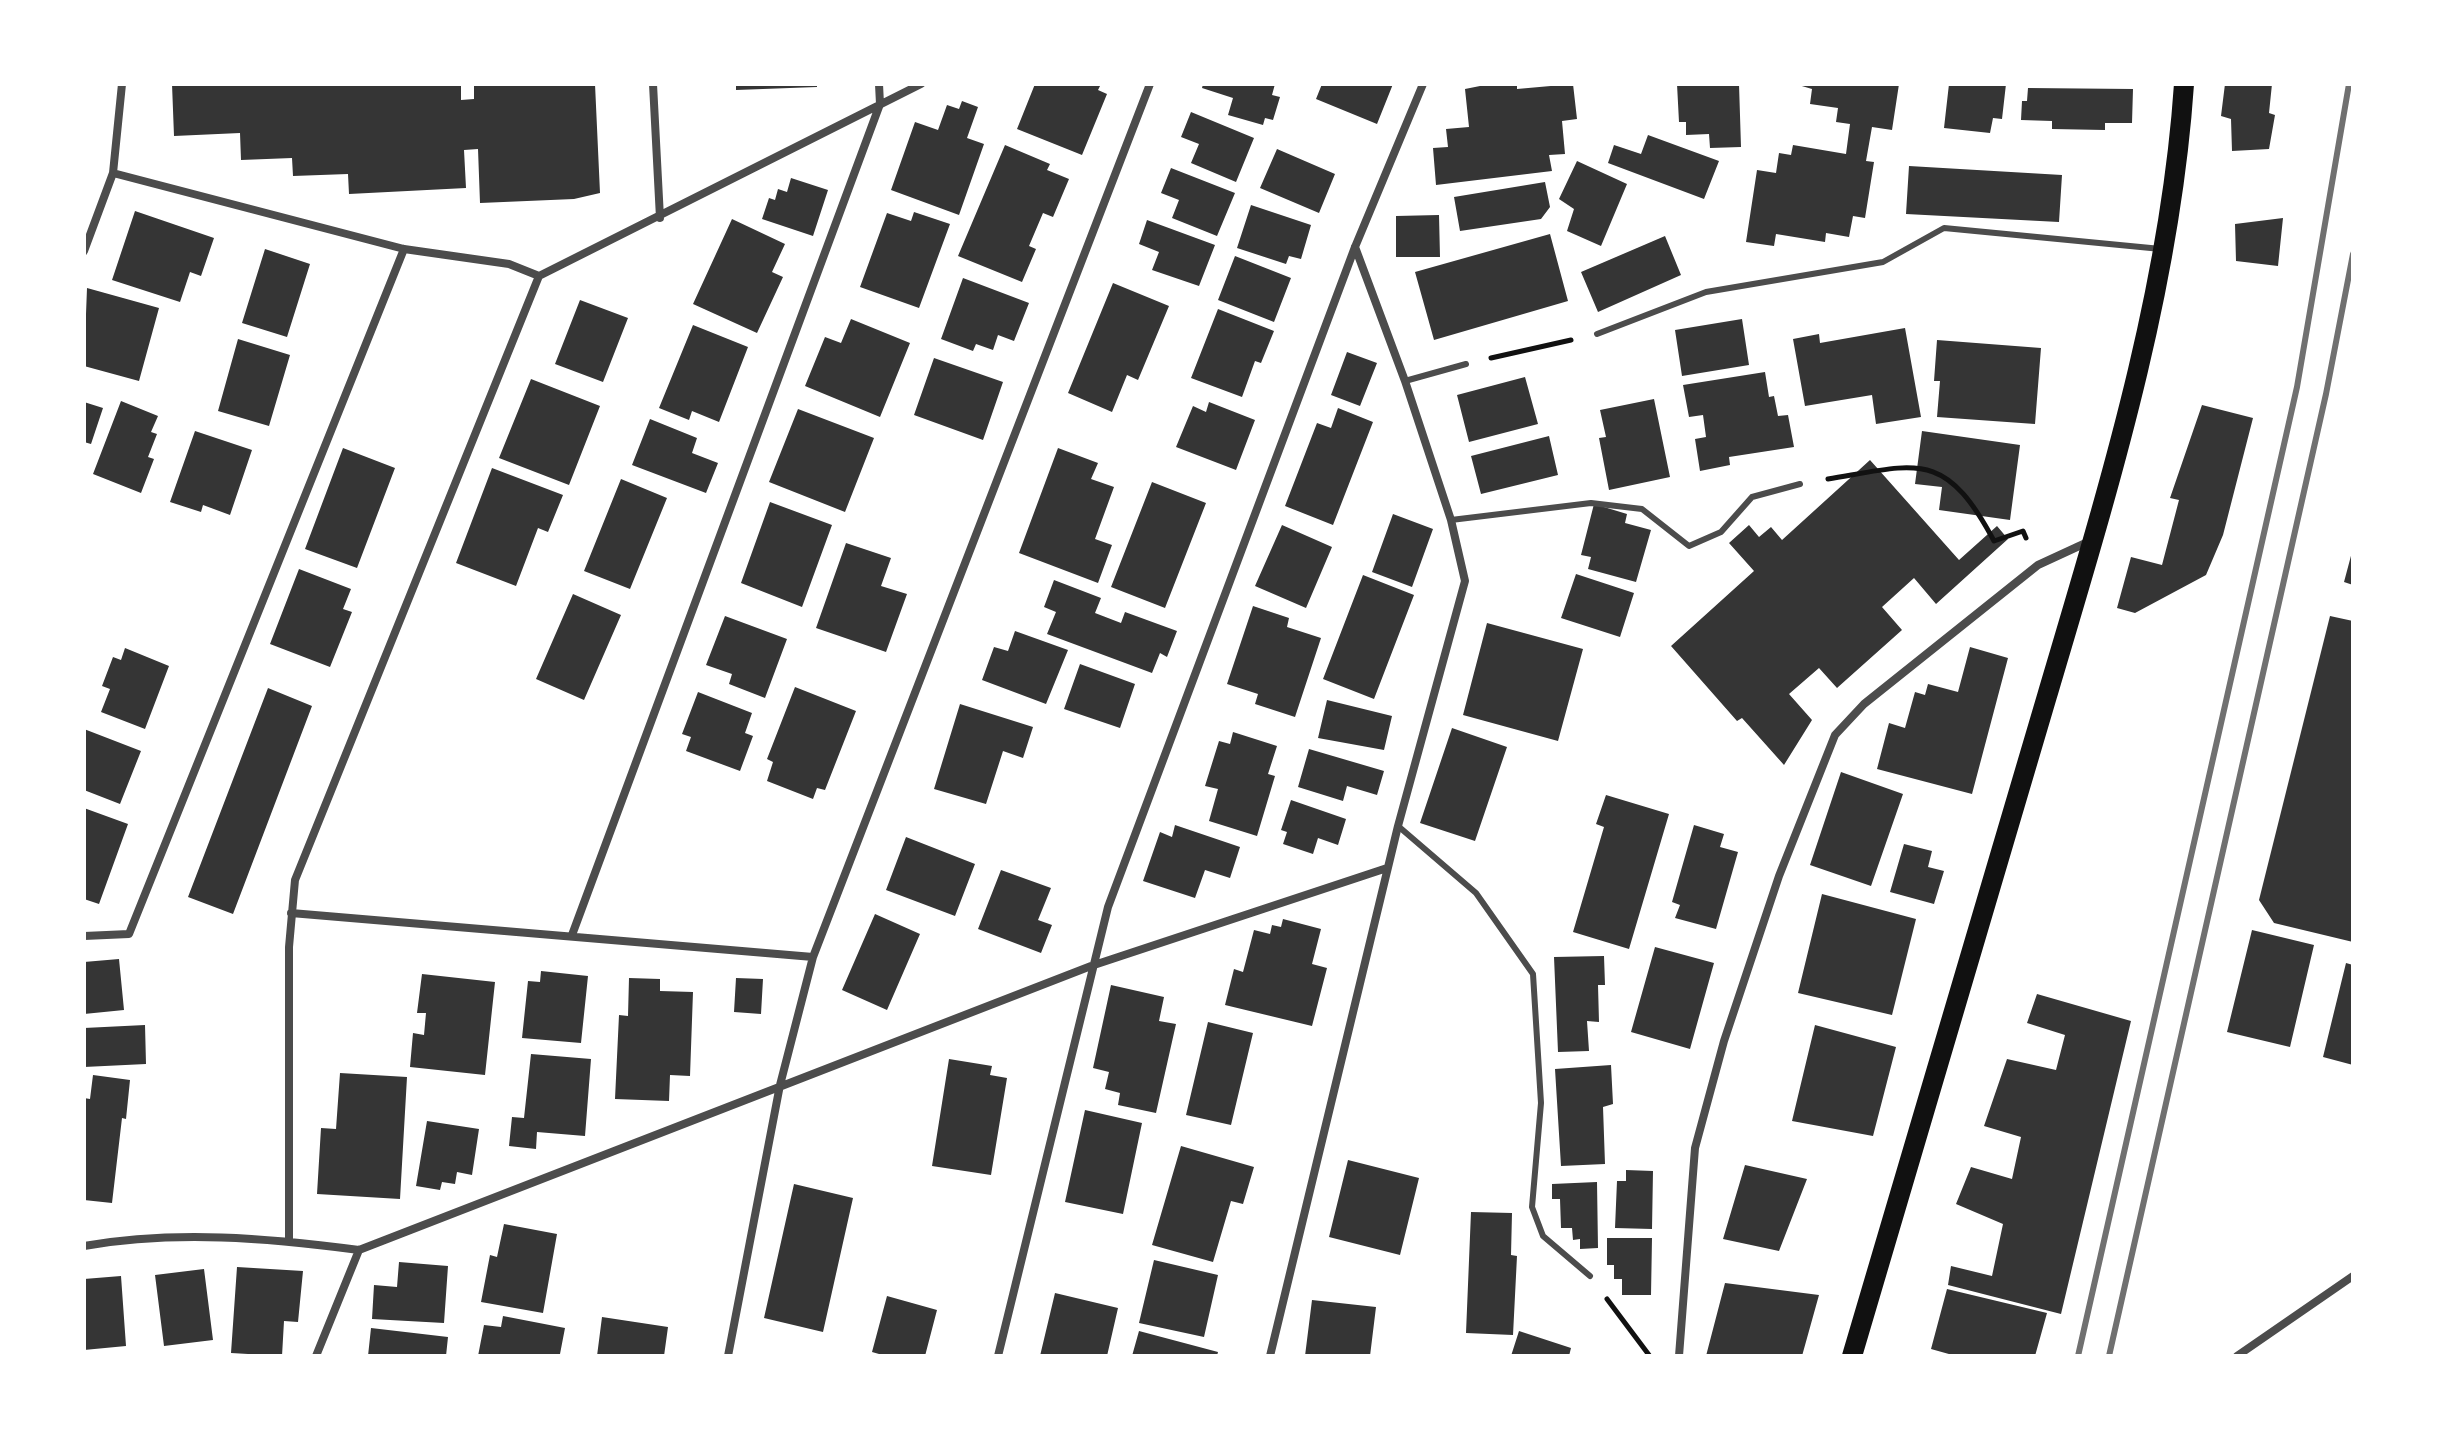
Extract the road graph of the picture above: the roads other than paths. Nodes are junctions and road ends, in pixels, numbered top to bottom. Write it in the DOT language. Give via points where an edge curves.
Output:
graph roads {
  1 [pos="122,84"];
  2 [pos="653,84"];
  3 [pos="879,84"];
  4 [pos="921,84"];
  5 [pos="1150,84"];
  6 [pos="1423,84"];
  7 [pos="2184,84"];
  8 [pos="880,104"];
  9 [pos="113,173"];
  10 [pos="660,218"];
  11 [pos="1355,247"];
  12 [pos="404,249"];
  13 [pos="2165,249"];
  14 [pos="84,251"];
  15 [pos="539,276"];
  16 [pos="1597,334"];
  17 [pos="1466,364"];
  18 [pos="1405,381"];
  19 [pos="1800,484"];
  20 [pos="1451,520"];
  21 [pos="2092,540"];
  22 [pos="1398,826"];
  23 [pos="1387,868"];
  24 [pos="291,913"];
  25 [pos="572,935"];
  26 [pos="84,936"];
  27 [pos="813,957"];
  28 [pos="1091,966"];
  29 [pos="780,1085"];
  30 [pos="289,1241"];
  31 [pos="84,1246"];
  32 [pos="359,1250"];
  33 [pos="1590,1276"];
  34 [pos="2353,1276"];
  35 [pos="316,1356"];
  36 [pos="728,1356"];
  37 [pos="998,1356"];
  38 [pos="1270,1356"];
  39 [pos="1679,1356"];
  40 [pos="1852,1356"];
  41 [pos="2237,1356"];
  1 -- 9 [label="street"];
  2 -- 10 [label="street"];
  3 -- 8 [label="street"];
  4 -- 8 [label="street"];
  5 -- 27 [label="street"];
  6 -- 11 [label="street"];
  7 -- 13 [label="main road"];
  8 -- 10 [label="street"];
  8 -- 25 [label="street"];
  9 -- 12 [label="street"];
  9 -- 14 [label="street"];
  10 -- 15 [label="street"];
  11 -- 18 [label="street"];
  11 -- 28 [label="street" via="1108,907"];
  12 -- 15 [label="street" via="509,264"];
  12 -- 26 [label="street" via="129,934"];
  13 -- 16 [label="lane" via="1944,228 1883,262 1706,292"];
  13 -- 21 [label="main road"];
  15 -- 24 [label="street" via="295,880"];
  17 -- 18 [label="lane"];
  18 -- 20 [label="street"];
  19 -- 20 [label="lane" via="1752,497 1721,532 1689,546 1642,509 1591,503"];
  20 -- 22 [label="street" via="1465,581"];
  21 -- 39 [label="street" via="2038,565 1864,704 1835,735 1769,906 1695,1148"];
  21 -- 40 [label="main road"];
  22 -- 23 [label="street"];
  22 -- 33 [label="lane" via="1476,893 1533,974 1541,1103 1532,1207 1543,1236"];
  23 -- 28 [label="street"];
  23 -- 38 [label="street"];
  24 -- 25 [label="street"];
  24 -- 30 [label="street"];
  25 -- 27 [label="street"];
  27 -- 29 [label="street"];
  28 -- 29 [label="street"];
  28 -- 37 [label="street"];
  29 -- 32 [label="street"];
  29 -- 36 [label="street"];
  30 -- 31 [label="street" via="139,1236"];
  30 -- 32 [label="street"];
  32 -- 35 [label="street"];
  34 -- 41 [label="street"];
}
